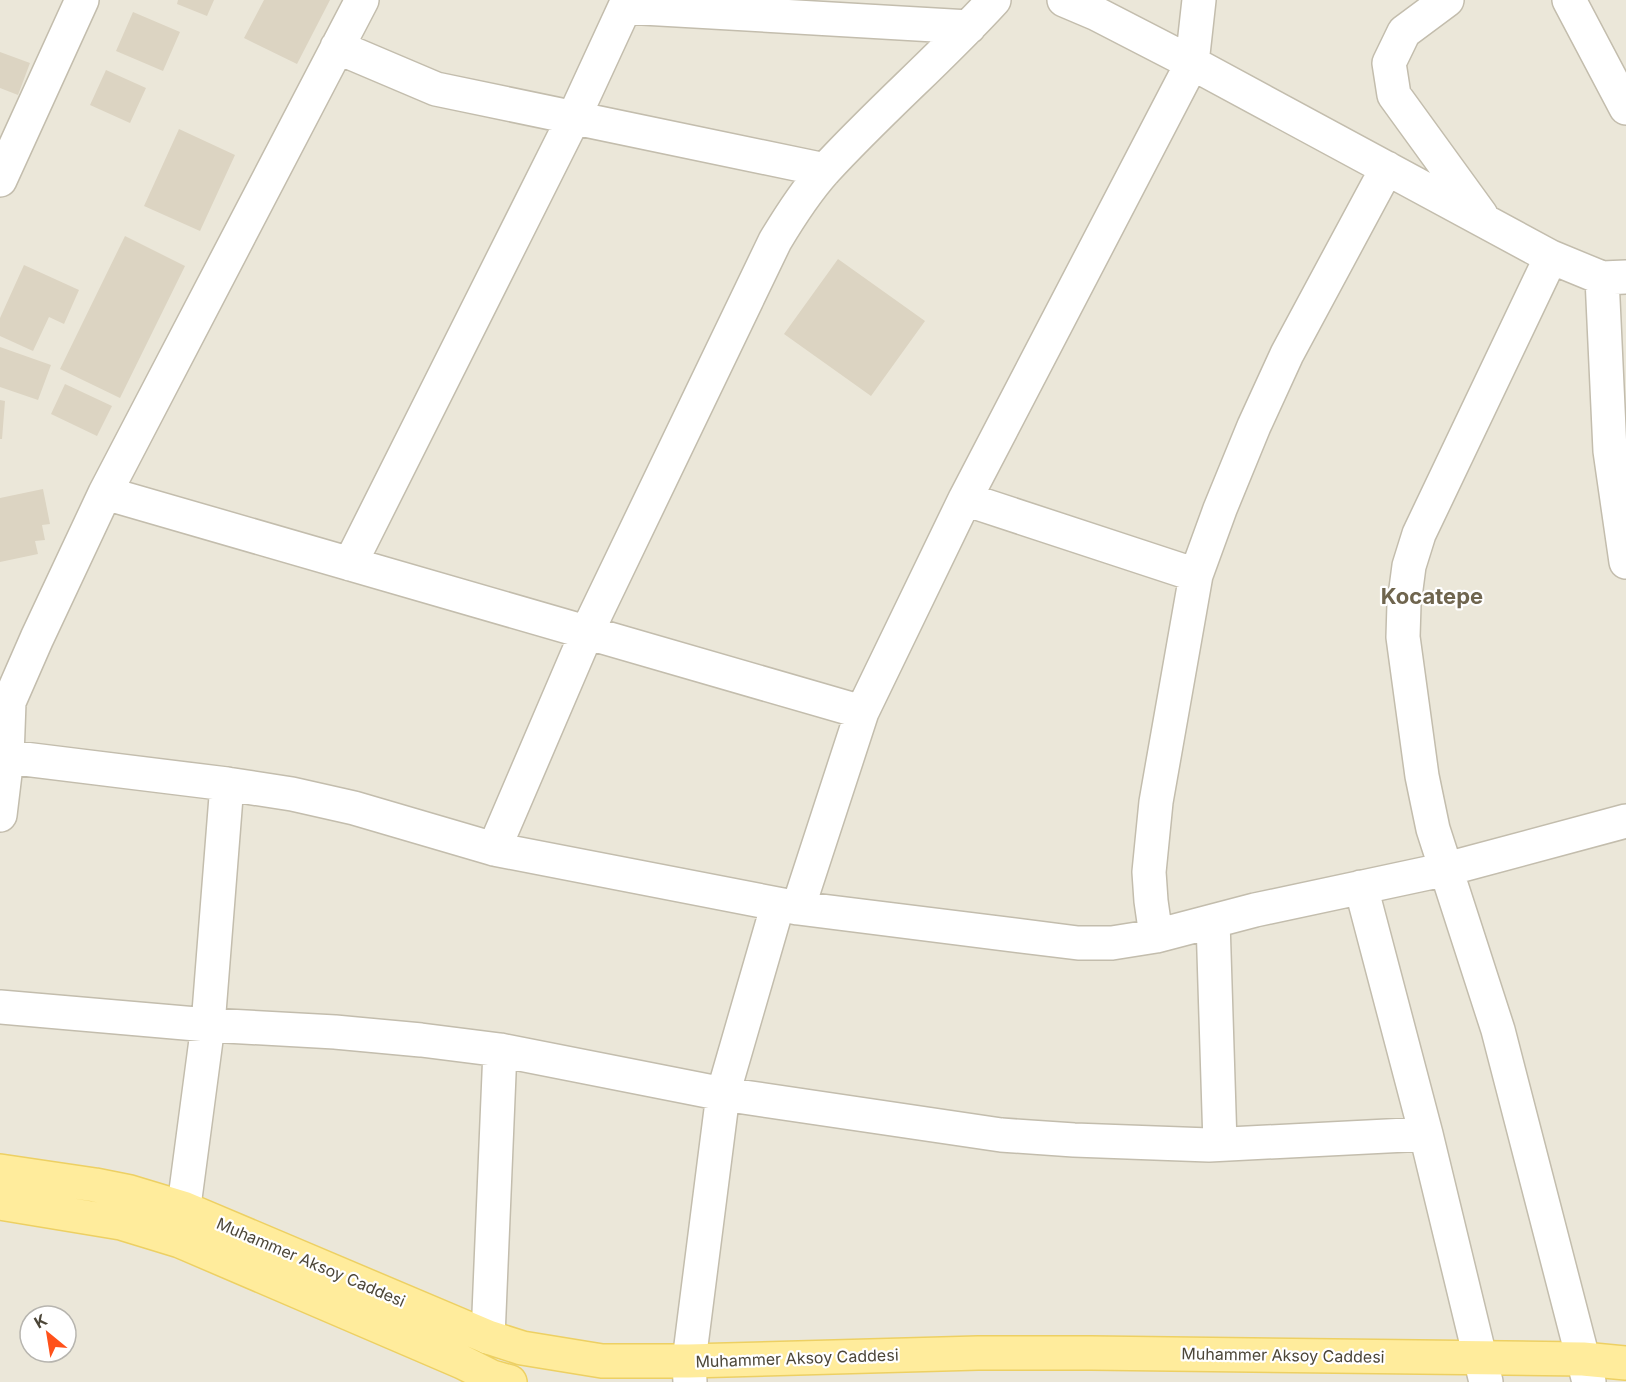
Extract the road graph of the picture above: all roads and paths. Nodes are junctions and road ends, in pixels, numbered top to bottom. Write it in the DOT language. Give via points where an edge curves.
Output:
graph roads {
  1 [pos="82,0"];
  2 [pos="362,0"];
  3 [pos="994,0"];
  4 [pos="1064,0"];
  5 [pos="1199,0"];
  6 [pos="1446,0"];
  7 [pos="1569,0"];
  8 [pos="626,3"];
  9 [pos="969,27"];
  10 [pos="337,47"];
  11 [pos="1191,63"];
  12 [pos="1626,108"];
  13 [pos="574,117"];
  14 [pos="1387,168"];
  15 [pos="825,170"];
  16 [pos="0,180"];
  17 [pos="1488,224"];
  18 [pos="1551,257"];
  19 [pos="1614,277"];
  20 [pos="105,494"];
  21 [pos="965,499"];
  22 [pos="1626,562"];
  23 [pos="350,564"];
  24 [pos="1197,575"];
  25 [pos="587,632"];
  26 [pos="5,694"];
  27 [pos="862,712"];
  28 [pos="3,757"];
  29 [pos="227,784"];
  30 [pos="0,815"];
  31 [pos="1624,828"];
  32 [pos="494,849"];
  33 [pos="1448,869"];
  34 [pos="1361,887"];
  35 [pos="788,906"];
  36 [pos="1212,921"];
  37 [pos="1156,936"];
  38 [pos="0,1007"];
  39 [pos="208,1025"];
  40 [pos="500,1050"];
  41 [pos="723,1094"];
  42 [pos="1426,1134"];
  43 [pos="1220,1144"];
  44 [pos="0,1172"];
  45 [pos="0,1203"];
  46 [pos="183,1208"];
  47 [pos="180,1241"];
  48 [pos="488,1337"];
  49 [pos="1626,1363"];
  50 [pos="1484,1370"];
  51 [pos="1586,1371"];
  52 [pos="689,1372"];
  53 [pos="510,1382"];
  1 -- 16 [label="street"];
  2 -- 10 [label="street"];
  3 -- 9 [label="street"];
  4 -- 11 [label="street"];
  5 -- 11 [label="street"];
  6 -- 17 [label="street" via="1404,32 1389,63 1394,95"];
  7 -- 12 [label="street"];
  8 -- 9 [label="street"];
  8 -- 13 [label="street"];
  9 -- 15 [label="street"];
  10 -- 13 [label="street" via="436,89"];
  10 -- 20 [label="street"];
  11 -- 14 [label="street"];
  11 -- 21 [label="street"];
  13 -- 15 [label="street"];
  13 -- 23 [label="street"];
  14 -- 17 [label="street"];
  14 -- 24 [label="street" via="1287,354 1237,467"];
  15 -- 25 [label="street" via="775,241"];
  17 -- 18 [label="street"];
  18 -- 19 [label="street"];
  18 -- 33 [label="street" via="1419,534 1409,566 1403,638 1408,684 1433,829"];
  19 -- 22 [label="street" via="1611,451"];
  20 -- 23 [label="street"];
  20 -- 26 [label="street"];
  21 -- 24 [label="street"];
  21 -- 27 [label="street"];
  23 -- 25 [label="street"];
  24 -- 37 [label="street" via="1156,802 1149,872"];
  25 -- 27 [label="street"];
  25 -- 32 [label="street"];
  26 -- 28 [label="street"];
  27 -- 35 [label="street"];
  28 -- 29 [label="street"];
  28 -- 30 [label="street"];
  29 -- 32 [label="street" via="354,808"];
  29 -- 39 [label="street"];
  31 -- 33 [label="street"];
  32 -- 35 [label="street"];
  33 -- 34 [label="street"];
  33 -- 51 [label="street" via="1498,1030"];
  34 -- 36 [label="street"];
  34 -- 42 [label="street"];
  35 -- 37 [label="street" via="1078,943 1112,943"];
  35 -- 41 [label="street"];
  36 -- 37 [label="street"];
  36 -- 43 [label="street"];
  38 -- 39 [label="street"];
  39 -- 40 [label="street" via="335,1032"];
  39 -- 46 [label="street"];
  40 -- 41 [label="street"];
  40 -- 48 [label="street"];
  41 -- 43 [label="street" via="1001,1135"];
  41 -- 52 [label="street"];
  42 -- 43 [label="street"];
  42 -- 50 [label="street"];
  44 -- 46 [label="main road, Muhammer Aksoy Caddesi" via="122,1190"];
  45 -- 47 [label="main road, Muhammer Aksoy Caddesi" via="121,1223"];
  46 -- 47 [label="street"];
  46 -- 48 [label="main road, Muhammer Aksoy Caddesi"];
  47 -- 53 [label="main road, Muhammer Aksoy Caddesi"];
  48 -- 52 [label="main road, Muhammer Aksoy Caddesi" via="522,1348"];
  49 -- 51 [label="main road, Muhammer Aksoy Caddesi"];
  50 -- 51 [label="main road, Muhammer Aksoy Caddesi"];
  50 -- 52 [label="main road, Muhammer Aksoy Caddesi" via="1249,1353 978,1353"];
}
